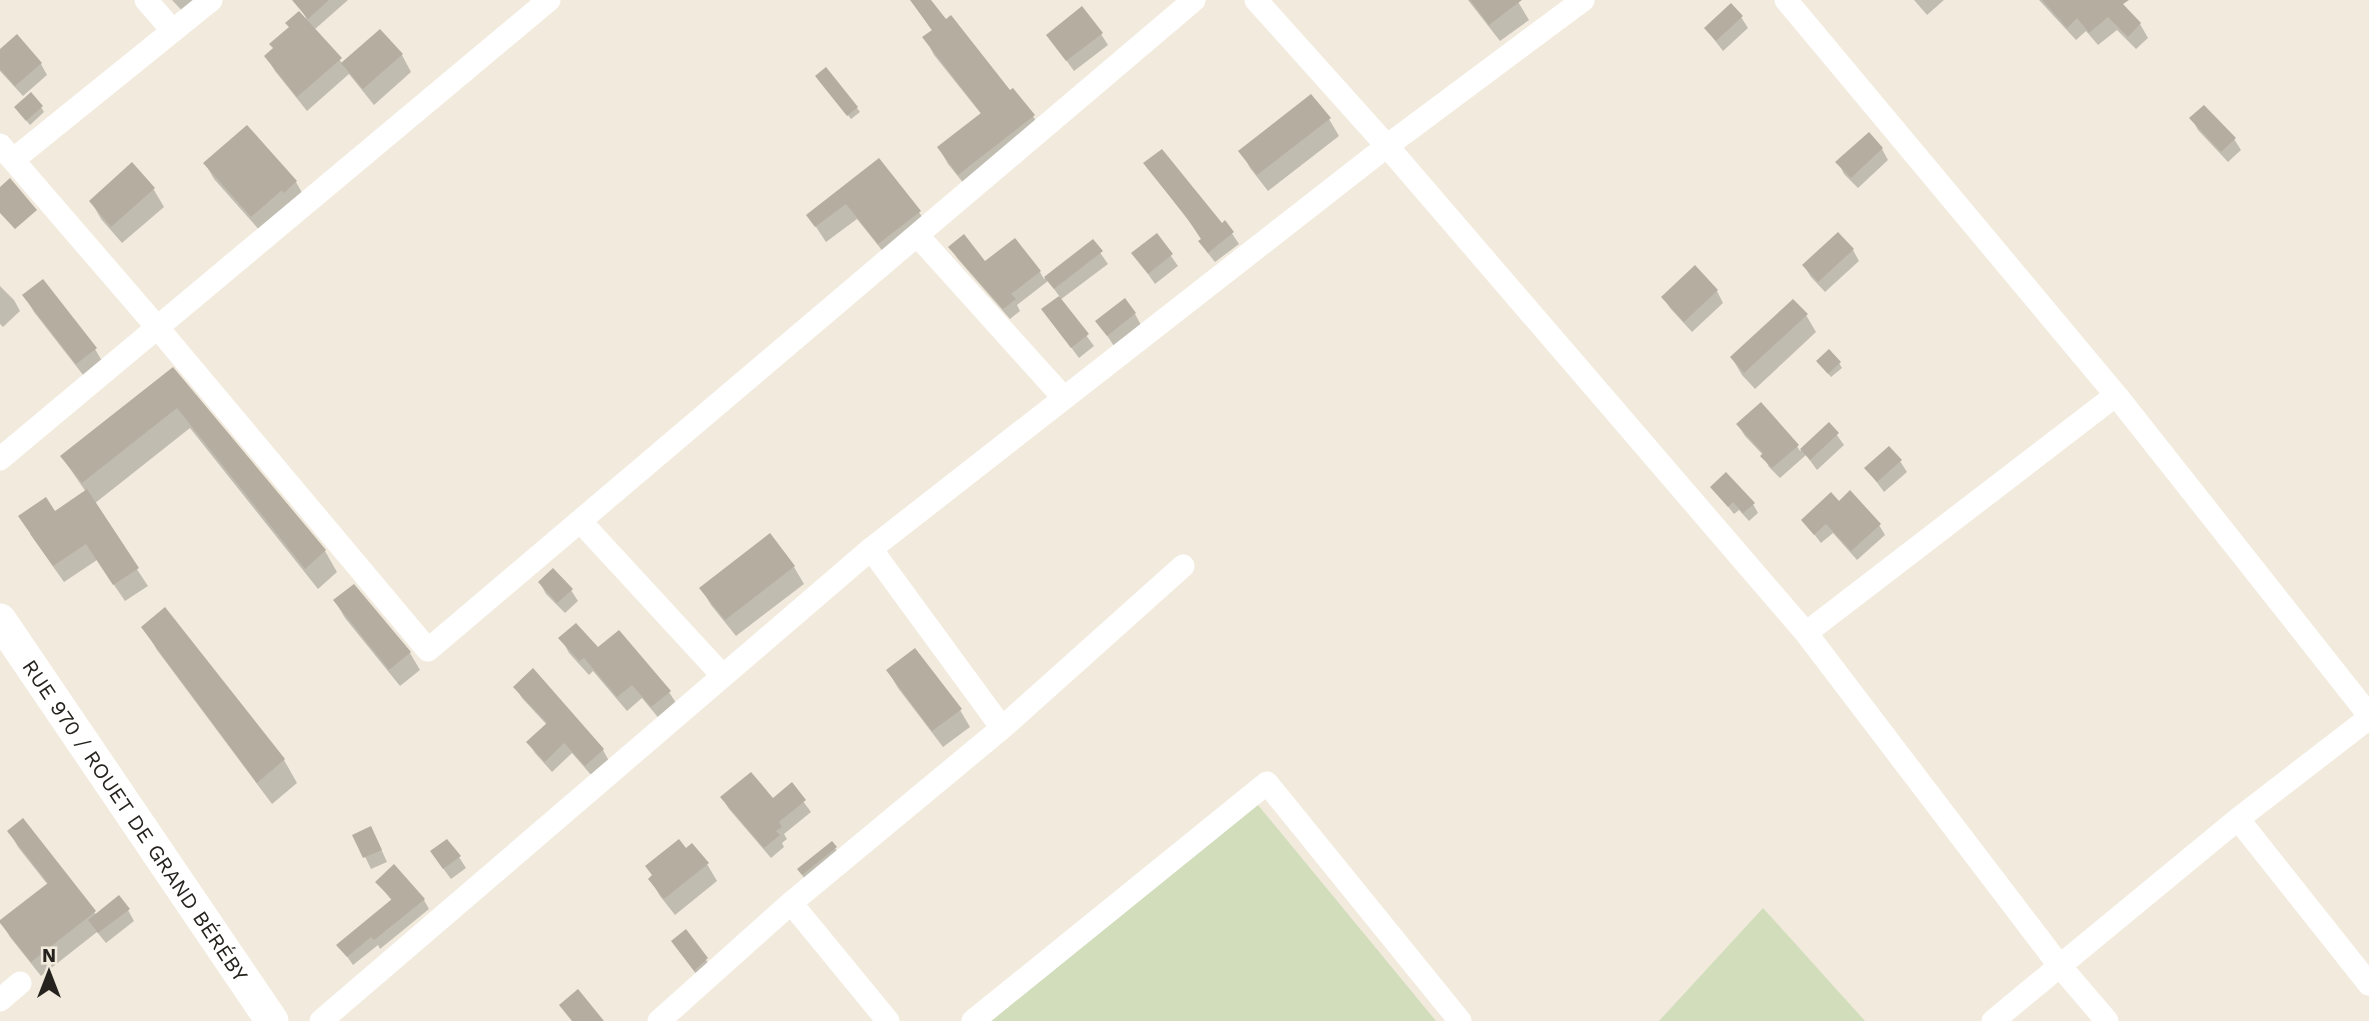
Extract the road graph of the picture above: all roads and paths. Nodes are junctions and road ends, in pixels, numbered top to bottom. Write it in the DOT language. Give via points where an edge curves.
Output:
graph roads {
  1 [pos="146,0"];
  2 [pos="211,0"];
  3 [pos="549,0"];
  4 [pos="1194,0"];
  5 [pos="1256,0"];
  6 [pos="1583,0"];
  7 [pos="1786,0"];
  8 [pos="173,31"];
  9 [pos="1387,146"];
  10 [pos="7,152"];
  11 [pos="918,235"];
  12 [pos="157,327"];
  13 [pos="2116,396"];
  14 [pos="1063,397"];
  15 [pos="0,459"];
  16 [pos="580,521"];
  17 [pos="871,549"];
  18 [pos="1182,566"];
  19 [pos="0,620"];
  20 [pos="1806,633"];
  21 [pos="723,676"];
  22 [pos="2369,716"];
  23 [pos="1002,728"];
  24 [pos="2238,819"];
  25 [pos="791,903"];
  26 [pos="2059,965"];
  27 [pos="20,984"];
  28 [pos="2369,984"];
  29 [pos="0,1000"];
  30 [pos="272,1021"];
  31 [pos="321,1021"];
  32 [pos="659,1021"];
  33 [pos="888,1021"];
  34 [pos="973,1021"];
  35 [pos="1460,1021"];
  36 [pos="1993,1021"];
  37 [pos="2107,1021"];
  1 -- 8 [label="street"];
  2 -- 8 [label="street"];
  3 -- 12 [label="street"];
  4 -- 11 [label="street"];
  5 -- 9 [label="street"];
  6 -- 9 [label="street"];
  7 -- 13 [label="street"];
  8 -- 10 [label="street"];
  9 -- 14 [label="street"];
  9 -- 20 [label="street"];
  10 -- 12 [label="street"];
  11 -- 14 [label="street"];
  11 -- 16 [label="street"];
  12 -- 15 [label="street"];
  12 -- 16 [label="street" via="428,650"];
  13 -- 20 [label="street"];
  13 -- 22 [label="street"];
  14 -- 17 [label="street"];
  16 -- 21 [label="street"];
  17 -- 21 [label="street"];
  17 -- 23 [label="street"];
  18 -- 23 [label="street"];
  19 -- 30 [label="main road, RUE 970 / ROUET DE GRAND BÉRÉBY"];
  20 -- 26 [label="street"];
  21 -- 31 [label="street"];
  22 -- 24 [label="street"];
  23 -- 25 [label="street"];
  24 -- 26 [label="street"];
  24 -- 28 [label="street"];
  25 -- 32 [label="street"];
  25 -- 33 [label="street"];
  26 -- 36 [label="street"];
  26 -- 37 [label="street"];
  27 -- 29 [label="street"];
  34 -- 35 [label="street" via="1267,783"];
}
